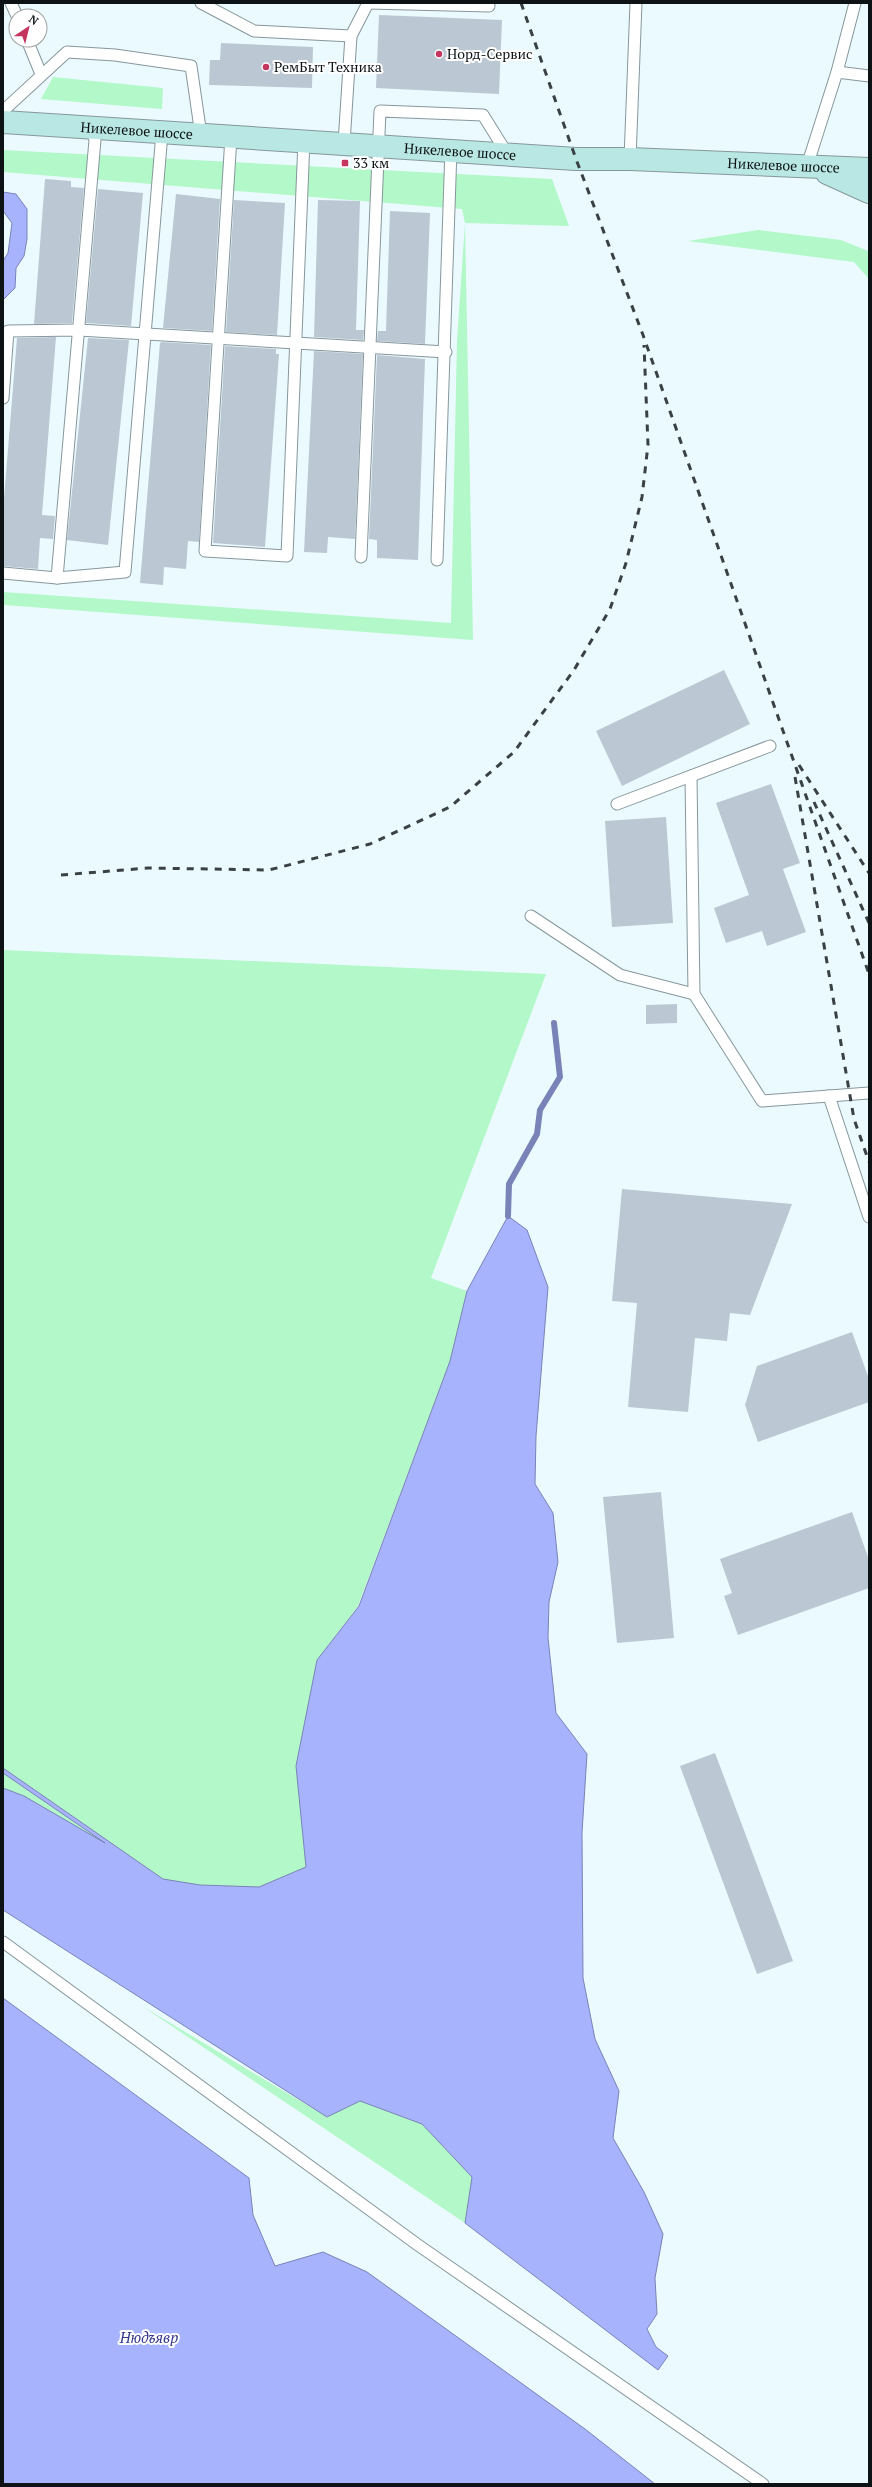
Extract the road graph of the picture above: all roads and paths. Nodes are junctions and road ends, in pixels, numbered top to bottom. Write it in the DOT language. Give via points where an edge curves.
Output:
graph roads {
  1 [pos="201,3"];
  2 [pos="368,3"];
  3 [pos="636,3"];
  4 [pos="855,3"];
  5 [pos="489,6"];
  6 [pos="351,36"];
  7 [pos="30,48"];
  8 [pos="837,72"];
  9 [pos="41,74"];
  10 [pos="869,76"];
  11 [pos="3,111"];
  12 [pos="3,122"];
  13 [pos="91,128"];
  14 [pos="162,133"];
  15 [pos="201,136"];
  16 [pos="231,137"];
  17 [pos="304,140"];
  18 [pos="344,143"];
  19 [pos="378,146"];
  20 [pos="451,149"];
  21 [pos="508,155"];
  22 [pos="630,159"];
  23 [pos="809,166"];
  24 [pos="869,169"];
  25 [pos="869,192"];
  26 [pos="79,330"];
  27 [pos="145,334"];
  28 [pos="217,339"];
  29 [pos="295,343"];
  30 [pos="369,347"];
  31 [pos="446,352"];
  32 [pos="3,398"];
  33 [pos="361,557"];
  34 [pos="437,560"];
  35 [pos="3,572"];
  36 [pos="58,578"];
  37 [pos="770,746"];
  38 [pos="691,776"];
  39 [pos="617,804"];
  40 [pos="531,916"];
  41 [pos="694,994"];
  42 [pos="869,1093"];
  43 [pos="830,1096"];
  44 [pos="869,1216"];
  45 [pos="3,1942"];
  46 [pos="763,2484"];
  1 -- 6 [label="lane" via="254,31"];
  2 -- 5 [label="lane"];
  2 -- 6 [label="lane"];
  3 -- 22 [label="lane"];
  4 -- 8 [label="lane"];
  6 -- 18 [label="lane"];
  7 -- 9 [label="lane"];
  8 -- 10 [label="lane"];
  8 -- 23 [label="lane"];
  9 -- 11 [label="lane"];
  9 -- 15 [label="lane" via="67,52 115,55 191,66"];
  12 -- 13 [label="main road, Никелевое шоссе"];
  13 -- 14 [label="main road, Никелевое шоссе"];
  13 -- 26 [label="lane" via="95,140"];
  14 -- 15 [label="main road, Никелевое шоссе"];
  14 -- 27 [label="lane"];
  15 -- 16 [label="main road, Никелевое шоссе"];
  16 -- 17 [label="main road, Никелевое шоссе"];
  16 -- 28 [label="lane"];
  17 -- 18 [label="main road, Никелевое шоссе"];
  17 -- 29 [label="lane"];
  18 -- 19 [label="main road, Никелевое шоссе"];
  19 -- 20 [label="main road, Никелевое шоссе"];
  19 -- 21 [label="lane" via="380,111 483,115"];
  19 -- 30 [label="lane"];
  20 -- 21 [label="main road, Никелевое шоссе"];
  20 -- 31 [label="lane"];
  21 -- 22 [label="main road, Никелевое шоссе"];
  22 -- 23 [label="main road, Никелевое шоссе"];
  23 -- 24 [label="main road, Никелевое шоссе"];
  23 -- 25 [label="main road"];
  26 -- 27 [label="lane"];
  26 -- 32 [label="lane" via="8,331"];
  26 -- 36 [label="lane"];
  27 -- 28 [label="lane"];
  27 -- 36 [label="lane" via="126,572"];
  28 -- 29 [label="lane"];
  28 -- 29 [label="lane" via="205,551 265,555 287,556"];
  29 -- 30 [label="lane"];
  30 -- 31 [label="lane"];
  30 -- 33 [label="lane"];
  31 -- 34 [label="lane"];
  35 -- 36 [label="lane"];
  37 -- 38 [label="lane"];
  38 -- 39 [label="lane"];
  38 -- 41 [label="lane"];
  40 -- 41 [label="lane" via="620,975"];
  41 -- 43 [label="lane" via="762,1101"];
  42 -- 43 [label="lane"];
  43 -- 44 [label="lane"];
  45 -- 46 [label="lane" via="418,2245"];
}
